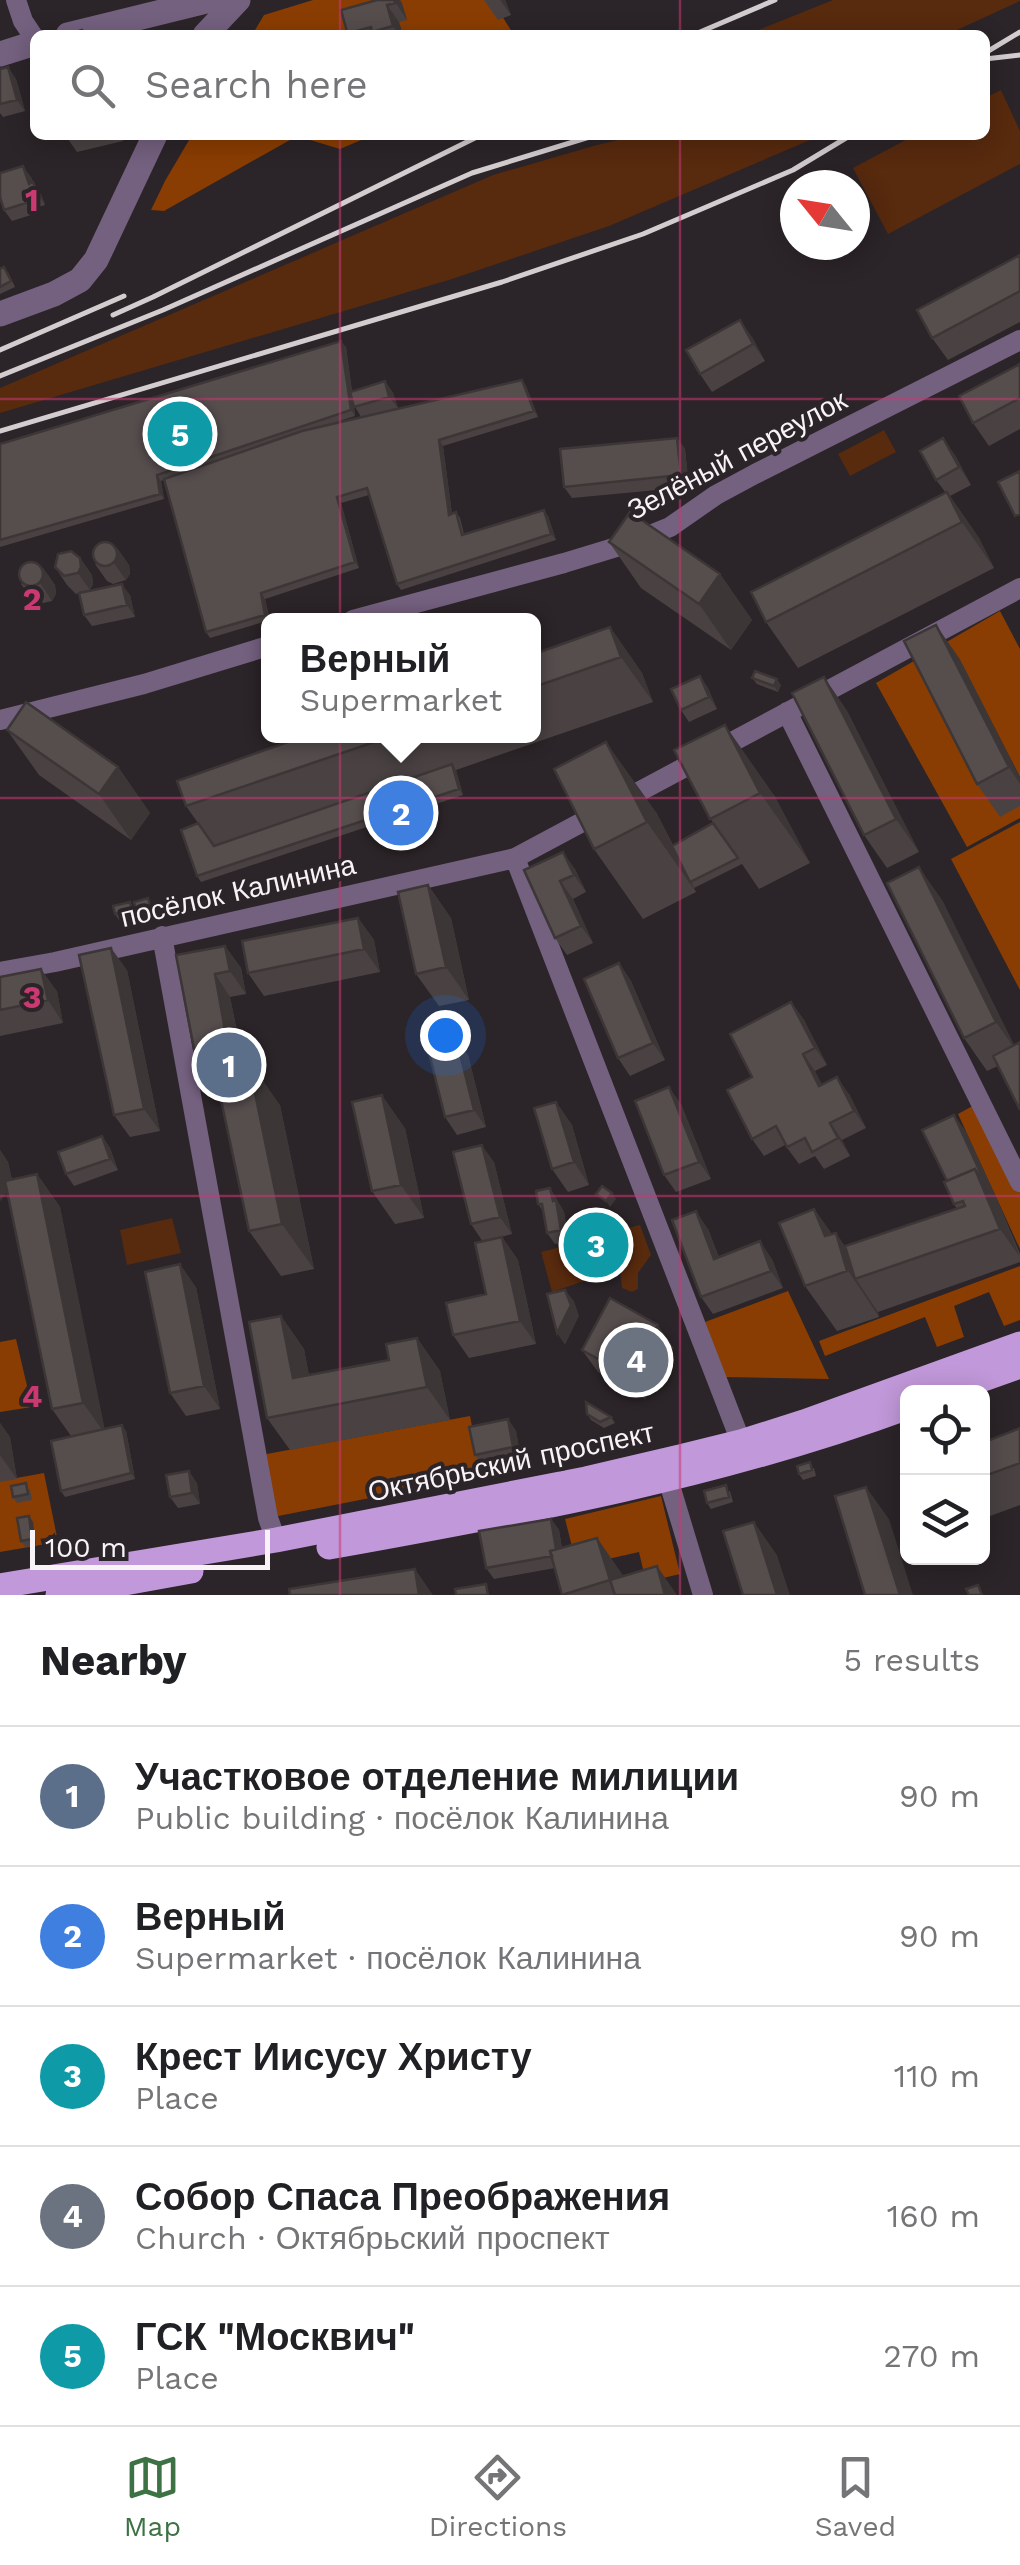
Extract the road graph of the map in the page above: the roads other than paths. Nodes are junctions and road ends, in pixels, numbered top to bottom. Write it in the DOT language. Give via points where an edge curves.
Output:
graph roads {
  1 [pos="16,0"];
  2 [pos="210,0"];
  3 [pos="238,0"];
  4 [pos="175,8"];
  5 [pos="88,30"];
  6 [pos="199,30"];
  7 [pos="206,30"];
  8 [pos="30,33"];
  9 [pos="30,43"];
  10 [pos="0,54"];
  11 [pos="153,140"];
  12 [pos="0,314"];
  13 [pos="1020,340"];
  14 [pos="1020,588"];
  15 [pos="379,613"];
  16 [pos="261,648"];
  17 [pos="788,712"];
  18 [pos="0,720"];
  19 [pos="514,858"];
  20 [pos="162,936"];
  21 [pos="0,972"];
  22 [pos="1020,1182"];
  23 [pos="1020,1344"];
  24 [pos="1020,1366"];
  25 [pos="967,1385"];
  26 [pos="900,1410"];
  27 [pos="741,1442"];
  28 [pos="668,1479"];
  29 [pos="276,1540"];
  30 [pos="0,1586"];
  31 [pos="58,1595"];
  32 [pos="703,1595"];
  1 -- 8 [label="street"];
  2 -- 4 [label="street"];
  3 -- 7 [label="street"];
  4 -- 5 [label="street"];
  4 -- 6 [label="street"];
  9 -- 10 [label="street"];
  11 -- 12 [label="street" via="80,280"];
  13 -- 15 [label="street, Зелёный переулок" via="755,474 670,527"];
  14 -- 17 [label="street, посёлок Калинина"];
  16 -- 18 [label="street"];
  17 -- 19 [label="street, посёлок Калинина"];
  17 -- 22 [label="street"];
  19 -- 20 [label="street, посёлок Калинина"];
  19 -- 27 [label="street"];
  20 -- 21 [label="street, посёлок Калинина"];
  20 -- 29 [label="street"];
  23 -- 27 [label="main road, Октябрьский проспект"];
  24 -- 25 [label="main road"];
  26 -- 28 [label="main road, Октябрьский проспект"];
  27 -- 29 [label="main road, Октябрьский проспект" via="586,1480"];
  28 -- 31 [label="main road, Октябрьский проспект" via="488,1519"];
  28 -- 32 [label="street"];
  29 -- 30 [label="main road, Октябрьский проспект"];
}
